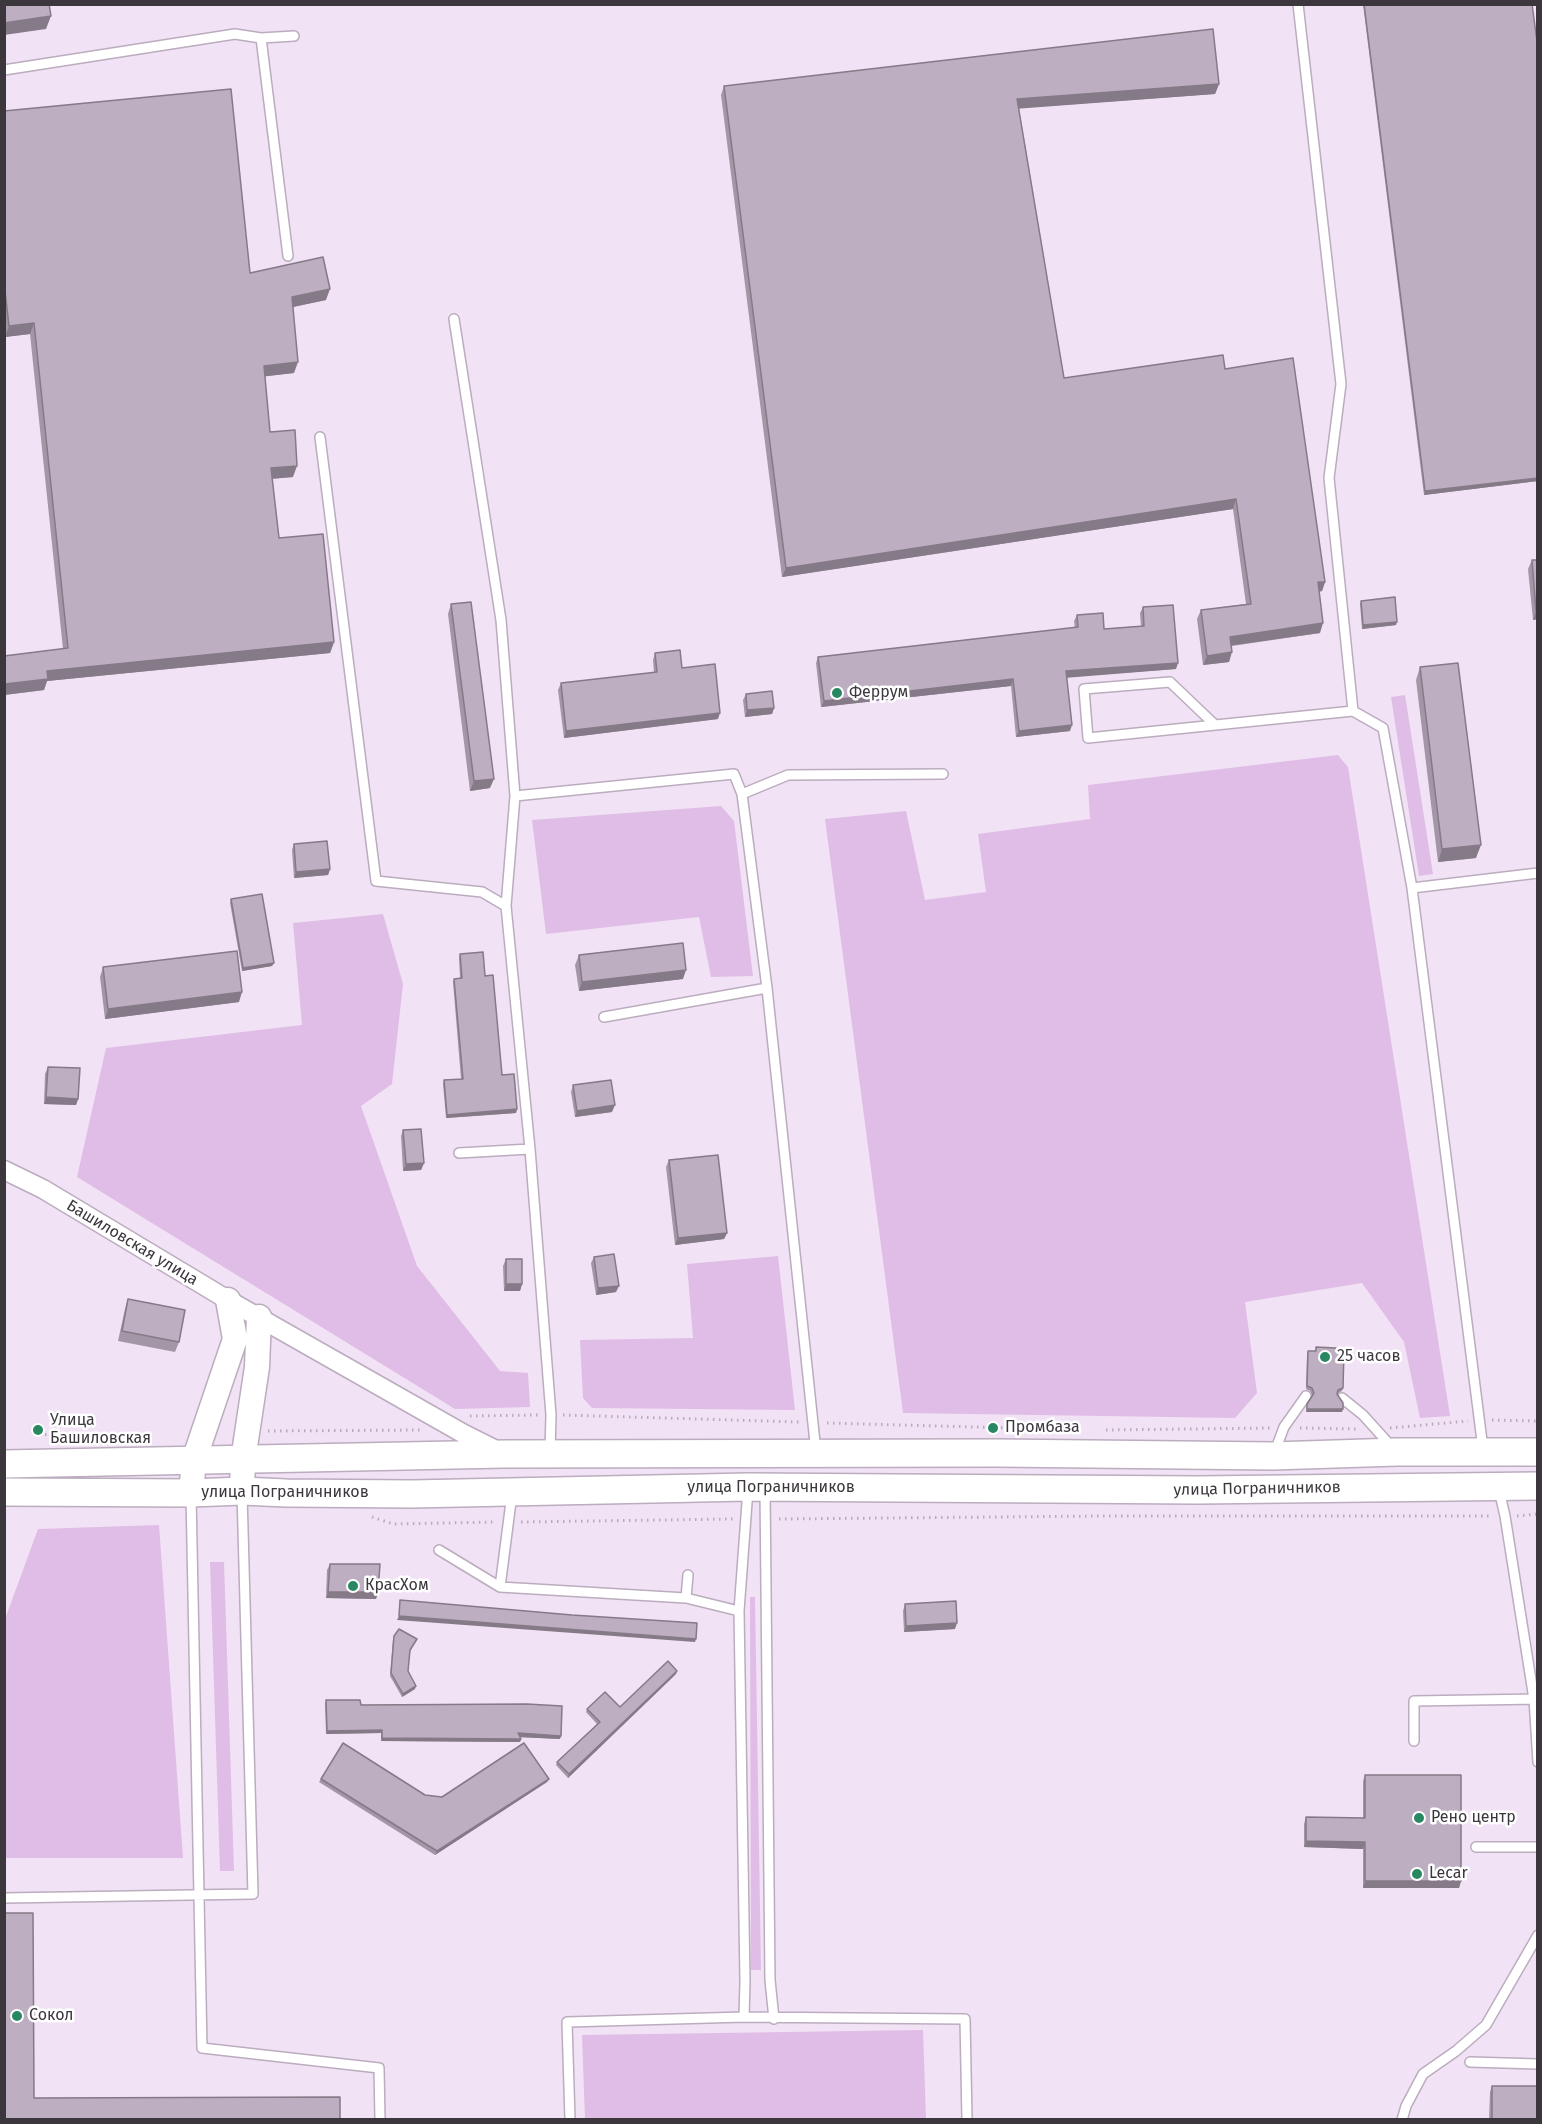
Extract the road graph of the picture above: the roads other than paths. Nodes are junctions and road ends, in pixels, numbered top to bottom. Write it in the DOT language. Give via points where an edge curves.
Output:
graph roads {
  1 [pos="1298,4"];
  2 [pos="294,36"];
  3 [pos="261,38"];
  4 [pos="4,70"];
  5 [pos="288,256"];
  6 [pos="454,319"];
  7 [pos="320,437"];
  8 [pos="1353,711"];
  9 [pos="1214,724"];
  10 [pos="943,774"];
  11 [pos="742,794"];
  12 [pos="515,796"];
  13 [pos="1538,873"];
  14 [pos="1412,888"];
  15 [pos="506,906"];
  16 [pos="767,988"];
  17 [pos="604,1017"];
  18 [pos="530,1149"];
  19 [pos="459,1153"];
  20 [pos="4,1170"];
  21 [pos="228,1299"];
  22 [pos="259,1317"];
  23 [pos="1306,1396"];
  24 [pos="1342,1398"];
  25 [pos="1397,1452"];
  26 [pos="1483,1452"];
  27 [pos="1538,1452"];
  28 [pos="1039,1453"];
  29 [pos="550,1454"];
  30 [pos="817,1454"];
  31 [pos="505,1455"];
  32 [pos="1159,1455"];
  33 [pos="1273,1456"];
  34 [pos="194,1460"];
  35 [pos="243,1460"];
  36 [pos="4,1464"];
  37 [pos="1498,1485"];
  38 [pos="1538,1486"];
  39 [pos="756,1487"];
  40 [pos="1051,1488"];
  41 [pos="1159,1489"];
  42 [pos="242,1491"];
  43 [pos="4,1492"];
  44 [pos="513,1492"];
  45 [pos="191,1493"];
  46 [pos="439,1550"];
  47 [pos="688,1575"];
  48 [pos="500,1587"];
  49 [pos="686,1598"];
  50 [pos="739,1611"];
  51 [pos="1536,1699"];
  52 [pos="1414,1741"];
  53 [pos="1538,1762"];
  54 [pos="1476,1847"];
  55 [pos="1538,1847"];
  56 [pos="199,1895"];
  57 [pos="4,1898"];
  58 [pos="1538,1935"];
  59 [pos="744,2018"];
  60 [pos="774,2019"];
  61 [pos="1470,2062"];
  62 [pos="1538,2064"];
  63 [pos="380,2120"];
  64 [pos="570,2120"];
  65 [pos="967,2120"];
  66 [pos="1402,2120"];
  1 -- 8 [label="lane" via="1341,384 1329,478"];
  2 -- 3 [label="lane"];
  3 -- 4 [label="lane" via="235,34"];
  3 -- 5 [label="lane"];
  6 -- 12 [label="lane" via="501,620"];
  7 -- 15 [label="lane" via="376,881 482,892"];
  8 -- 9 [label="lane"];
  8 -- 14 [label="lane" via="1383,728"];
  9 -- 9 [label="lane" via="1088,738 1084,689 1170,682"];
  10 -- 11 [label="lane" via="788,775"];
  11 -- 12 [label="lane" via="734,774"];
  11 -- 16 [label="lane"];
  12 -- 15 [label="lane"];
  13 -- 14 [label="lane"];
  14 -- 26 [label="lane"];
  15 -- 18 [label="lane"];
  16 -- 17 [label="lane"];
  16 -- 30 [label="lane"];
  18 -- 19 [label="lane"];
  18 -- 29 [label="lane" via="551,1415"];
  20 -- 21 [label="street, Башиловская улица"];
  21 -- 22 [label="street, Башиловская улица"];
  21 -- 34 [label="main road" via="235,1339"];
  22 -- 31 [label="street, Башиловская улица"];
  22 -- 35 [label="main road" via="257,1366"];
  23 -- 33 [label="lane" via="1284,1427"];
  24 -- 25 [label="lane"];
  25 -- 26 [label="main road, улица Пограничников"];
  25 -- 33 [label="main road, улица Пограничников"];
  26 -- 27 [label="main road, улица Пограничников"];
  28 -- 30 [label="main road, улица Пограничников"];
  28 -- 32 [label="main road, улица Пограничников"];
  28 -- 40 [label="main road" via="1058,1459 1070,1473 1066,1482"];
  29 -- 30 [label="main road, улица Пограничников"];
  29 -- 31 [label="main road, улица Пограничников"];
  31 -- 35 [label="main road, улица Пограничников"];
  32 -- 33 [label="main road, улица Пограничников"];
  32 -- 41 [label="main road" via="1143,1464 1141,1471 1144,1479"];
  34 -- 35 [label="main road, улица Пограничников"];
  34 -- 36 [label="main road, улица Пограничников"];
  34 -- 45 [label="main road"];
  35 -- 42 [label="main road"];
  37 -- 38 [label="main road, улица Пограничников"];
  37 -- 41 [label="main road, улица Пограничников"];
  37 -- 51 [label="lane"];
  39 -- 40 [label="main road, улица Пограничников"];
  39 -- 44 [label="main road, улица Пограничников"];
  39 -- 50 [label="lane" via="747,1519"];
  39 -- 60 [label="lane" via="765,1519 770,1980"];
  40 -- 41 [label="main road, улица Пограничников"];
  42 -- 44 [label="main road, улица Пограничников"];
  42 -- 45 [label="main road, улица Пограничников"];
  42 -- 56 [label="lane" via="254,1894"];
  43 -- 45 [label="main road, улица Пограничников"];
  44 -- 48 [label="lane"];
  45 -- 56 [label="lane"];
  46 -- 48 [label="lane"];
  47 -- 49 [label="lane"];
  48 -- 49 [label="lane"];
  49 -- 50 [label="lane"];
  50 -- 59 [label="lane"];
  51 -- 52 [label="lane" via="1414,1701"];
  51 -- 53 [label="lane"];
  54 -- 55 [label="lane"];
  56 -- 57 [label="lane"];
  56 -- 63 [label="lane" via="202,2048 379,2068"];
  58 -- 66 [label="lane" via="1486,2025 1423,2074"];
  59 -- 60 [label="lane"];
  59 -- 64 [label="lane" via="567,2022"];
  60 -- 65 [label="lane" via="965,2019"];
  61 -- 62 [label="lane"];
}
